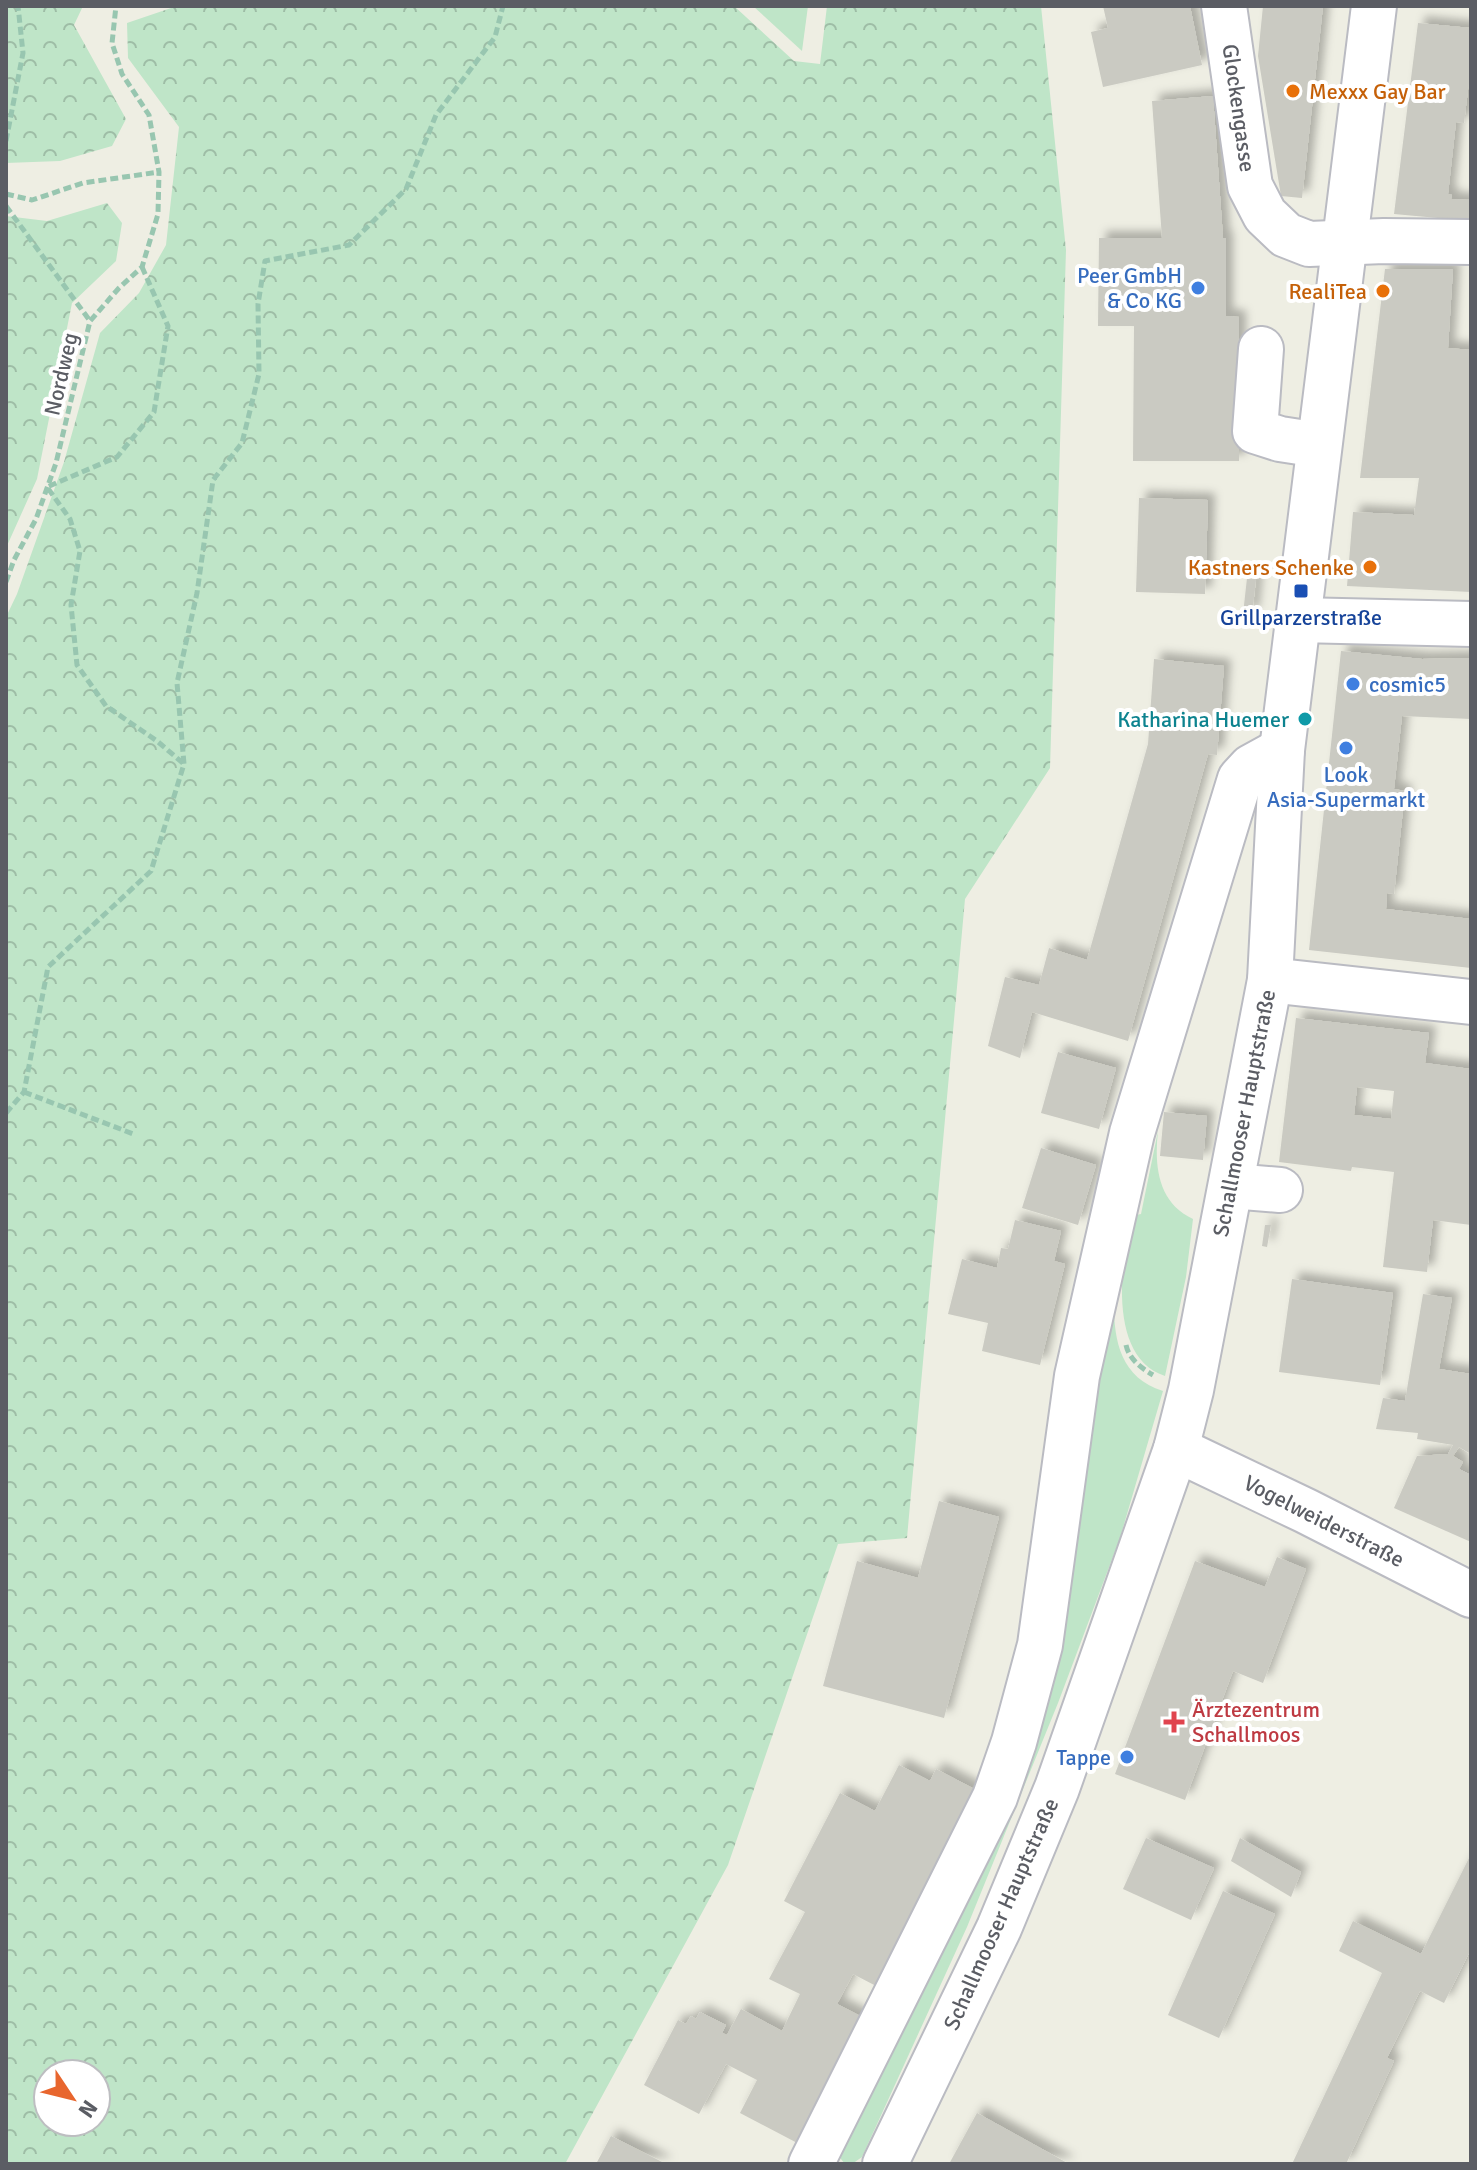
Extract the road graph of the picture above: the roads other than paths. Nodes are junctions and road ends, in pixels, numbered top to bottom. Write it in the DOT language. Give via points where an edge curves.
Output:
graph roads {
  1 [pos="1224,6"];
  2 [pos="1374,6"];
  3 [pos="1471,242"];
  4 [pos="1343,244"];
  5 [pos="1261,349"];
  6 [pos="1319,445"];
  7 [pos="1298,620"];
  8 [pos="1471,624"];
  9 [pos="1282,750"];
  10 [pos="1270,980"];
  11 [pos="1471,1002"];
  12 [pos="1231,1186"];
  13 [pos="1280,1190"];
  14 [pos="1176,1449"];
  15 [pos="1471,1595"];
  16 [pos="811,2164"];
  17 [pos="885,2164"];
  1 -- 4 [label="street, Glockengasse" via="1250,186 1265,215 1286,235 1309,244"];
  2 -- 4 [label="street, Schallmooser Hauptstraße"];
  3 -- 4 [label="street, Glockengasse"];
  4 -- 6 [label="street, Schallmooser Hauptstraße"];
  5 -- 6 [label="street" via="1255,431"];
  6 -- 7 [label="street, Schallmooser Hauptstraße"];
  7 -- 8 [label="street"];
  7 -- 9 [label="street, Schallmooser Hauptstraße"];
  9 -- 10 [label="street, Schallmooser Hauptstraße"];
  9 -- 16 [label="street" via="1240,779 1132,1133 1077,1376 1040,1645 1014,1742 995,1797"];
  10 -- 11 [label="street"];
  10 -- 12 [label="street, Schallmooser Hauptstraße"];
  12 -- 13 [label="street"];
  12 -- 14 [label="street, Schallmooser Hauptstraße"];
  14 -- 15 [label="street, Vogelweiderstraße"];
  14 -- 17 [label="street, Schallmooser Hauptstraße" via="1057,1788 999,1928"];
}
